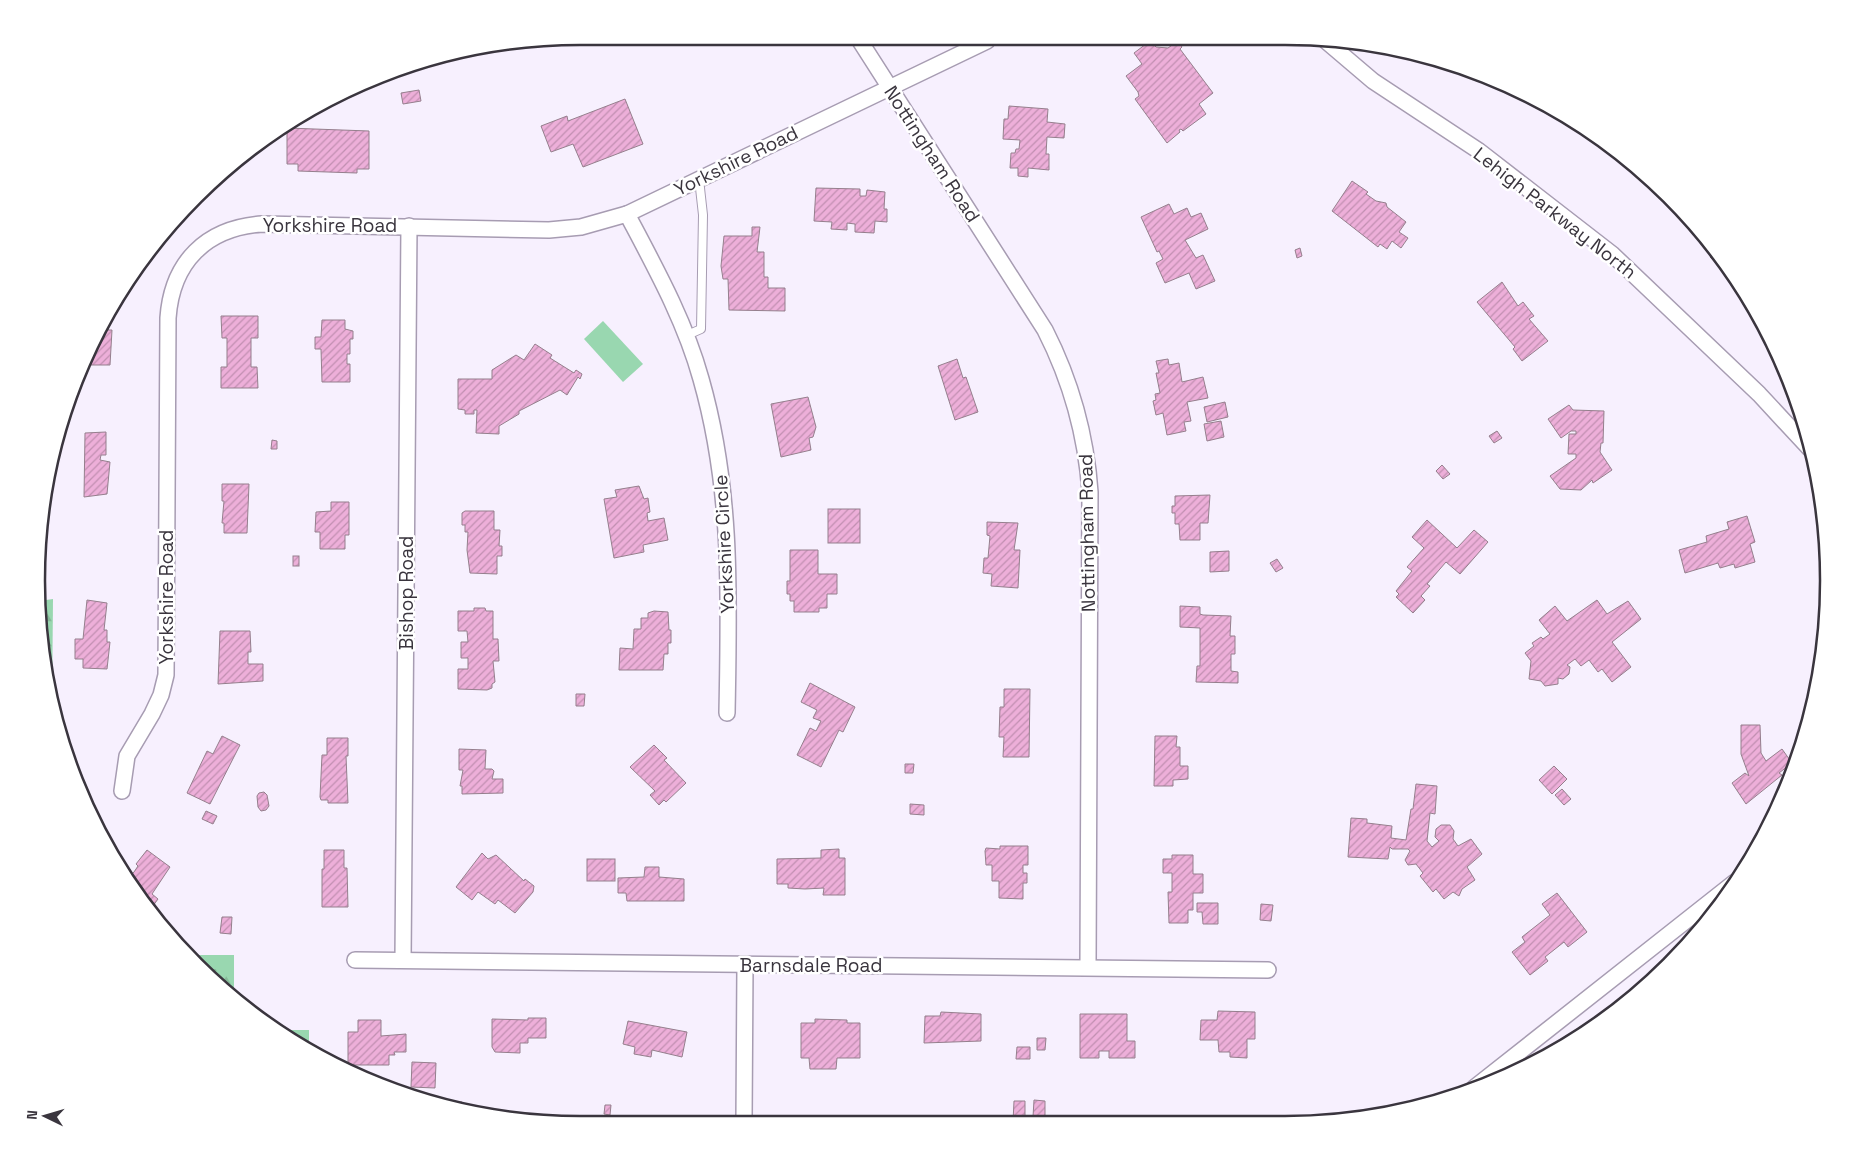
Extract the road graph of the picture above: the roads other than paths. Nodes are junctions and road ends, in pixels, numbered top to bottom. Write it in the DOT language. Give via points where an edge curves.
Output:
graph roads {
  1 [pos="863,45"];
  2 [pos="979,45"];
  3 [pos="1334,48"];
  4 [pos="890,87"];
  5 [pos="699,179"];
  6 [pos="627,214"];
  7 [pos="409,226"];
  8 [pos="685,336"];
  9 [pos="1801,438"];
  10 [pos="727,714"];
  11 [pos="122,791"];
  12 [pos="1715,897"];
  13 [pos="355,960"];
  14 [pos="403,960"];
  15 [pos="745,965"];
  16 [pos="1088,966"];
  17 [pos="1268,970"];
  18 [pos="1492,1074"];
  19 [pos="744,1116"];
  1 -- 4 [label="street, Nottingham Road"];
  2 -- 4 [label="street, Yorkshire Road"];
  3 -- 9 [label="street, Lehigh Parkway North" via="1373,81 1478,151 1612,254"];
  4 -- 5 [label="street, Yorkshire Road"];
  4 -- 16 [label="street, Nottingham Road" via="1045,330 1061,360 1082,425 1090,492"];
  5 -- 6 [label="street, Yorkshire Road"];
  5 -- 8 [label="lane" via="703,215 701,329"];
  6 -- 7 [label="street, Yorkshire Road" via="581,227 549,230"];
  6 -- 8 [label="street, Yorkshire Circle" via="656,267"];
  7 -- 11 [label="street, Yorkshire Road" via="262,224 230,229 196,250 174,282 168,318 166,674 152,714 127,756"];
  7 -- 14 [label="street, Bishop Road"];
  8 -- 10 [label="street, Yorkshire Circle" via="701,378 724,486 729,574"];
  12 -- 18 [label="street"];
  13 -- 14 [label="street, Barnsdale Road"];
  14 -- 15 [label="street, Barnsdale Road"];
  15 -- 16 [label="street, Barnsdale Road"];
  15 -- 19 [label="street"];
  16 -- 17 [label="street, Barnsdale Road"];
}
